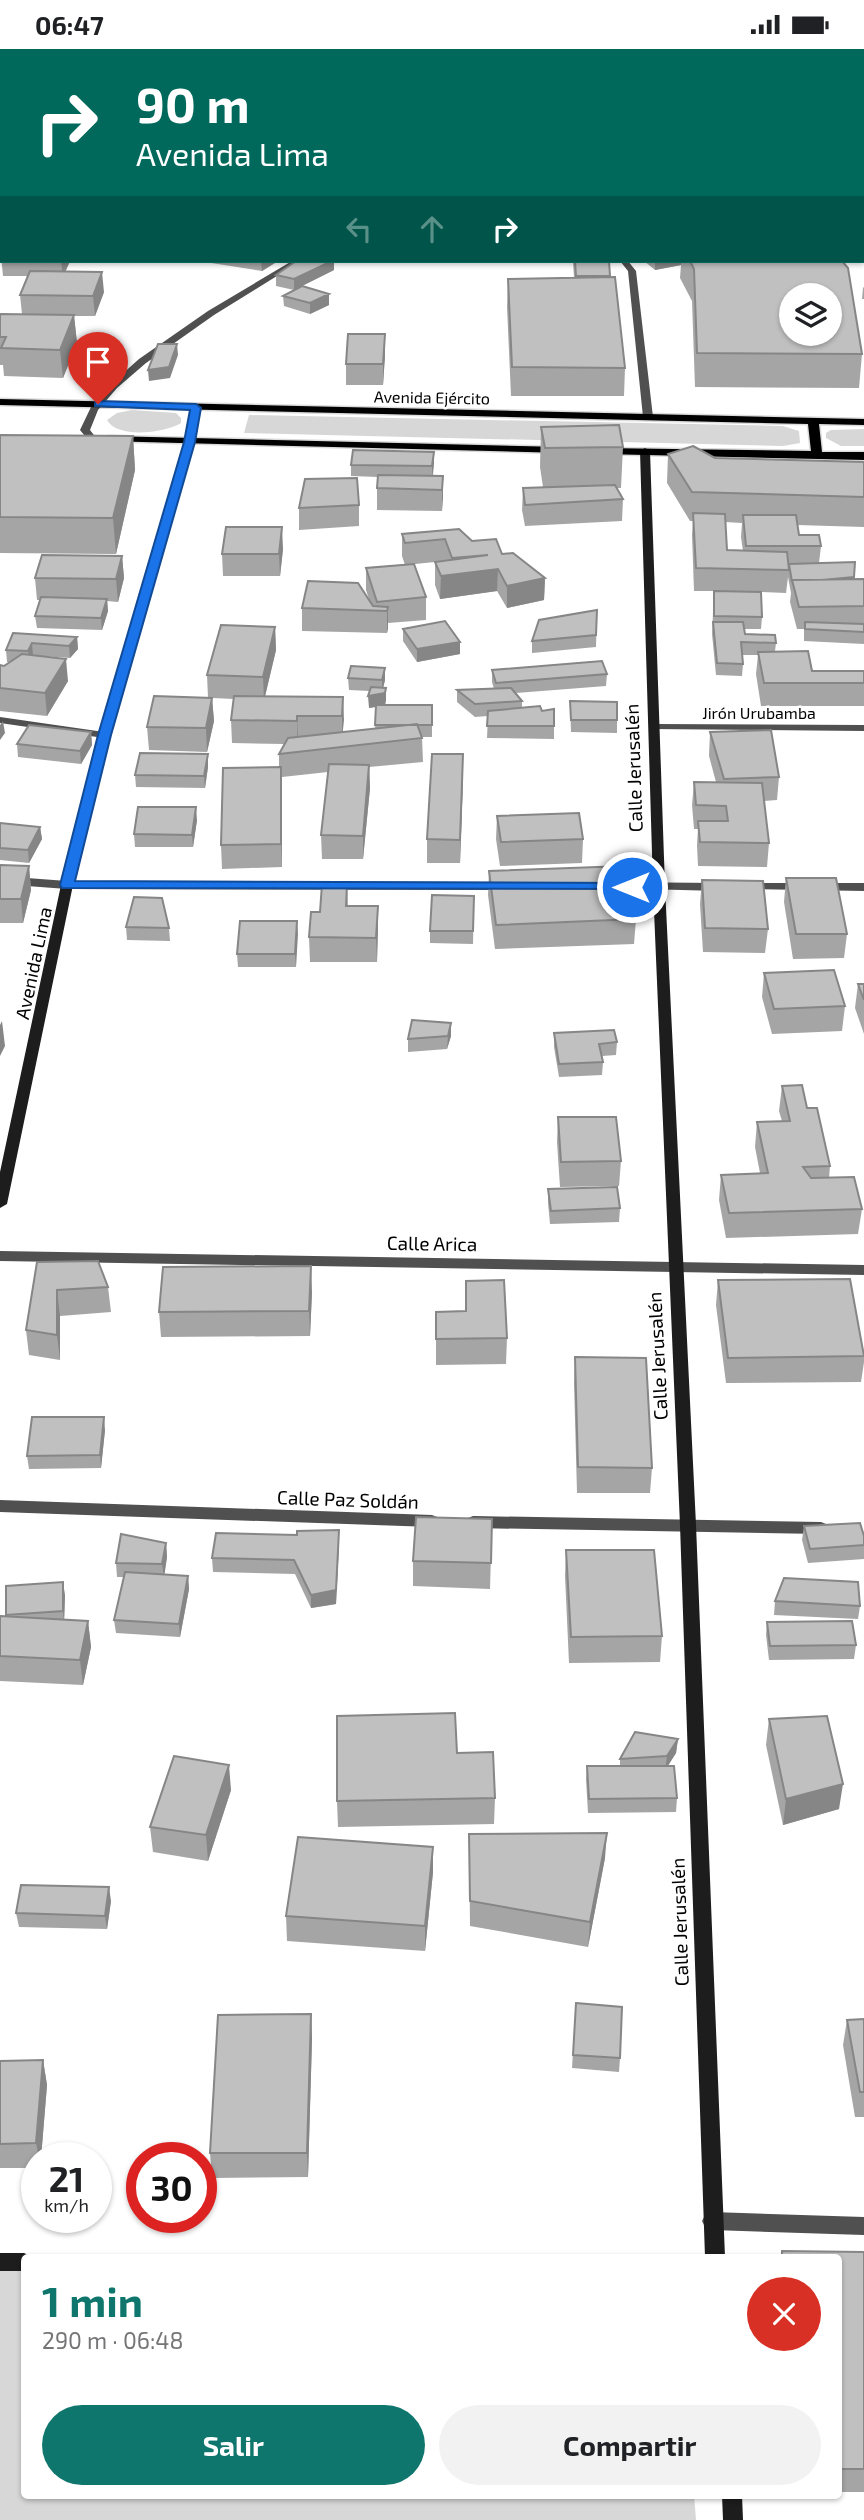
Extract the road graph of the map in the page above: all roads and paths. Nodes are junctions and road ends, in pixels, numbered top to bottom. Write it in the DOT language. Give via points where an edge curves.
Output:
graph roads {
  1 [pos="294,263"];
  2 [pos="626,263"];
  3 [pos="0,402"];
  4 [pos="98,404"];
  5 [pos="196,408"];
  6 [pos="648,417"];
  7 [pos="813,421"];
  8 [pos="864,422"];
  9 [pos="78,438"];
  10 [pos="92,439"];
  11 [pos="190,442"];
  12 [pos="580,451"];
  13 [pos="593,451"];
  14 [pos="645,451"];
  15 [pos="817,456"];
  16 [pos="864,456"];
  17 [pos="0,720"];
  18 [pos="654,727"];
  19 [pos="864,728"];
  20 [pos="104,735"];
  21 [pos="0,880"];
  22 [pos="67,885"];
  23 [pos="522,886"];
  24 [pos="590,886"];
  25 [pos="659,887"];
  26 [pos="864,887"];
  27 [pos="0,1204"];
  28 [pos="0,1256"];
  29 [pos="676,1265"];
  30 [pos="864,1270"];
  31 [pos="0,1506"];
  32 [pos="688,1525"];
  33 [pos="837,1528"];
  34 [pos="712,2221"];
  35 [pos="864,2226"];
  36 [pos="715,2254"];
  37 [pos="0,2262"];
  38 [pos="21,2262"];
  39 [pos="732,2499"];
  40 [pos="733,2520"];
  1 -- 4 [label="street" via="169,340"];
  2 -- 6 [label="street" via="632,271"];
  3 -- 4 [label="main road, Avenida Ejército"];
  4 -- 5 [label="main road, Avenida Ejército"];
  4 -- 10 [label="street" via="86,421 85,430"];
  5 -- 6 [label="main road, Avenida Ejército"];
  5 -- 11 [label="street, Avenida Lima"];
  6 -- 7 [label="main road, Avenida Ejército"];
  7 -- 8 [label="main road, Avenida Ejército"];
  7 -- 15 [label="main road"];
  9 -- 10 [label="main road"];
  10 -- 11 [label="main road"];
  11 -- 12 [label="main road"];
  11 -- 20 [label="street, Avenida Lima"];
  13 -- 14 [label="main road"];
  14 -- 15 [label="main road"];
  14 -- 18 [label="street, Calle Jerusalén"];
  15 -- 16 [label="main road"];
  17 -- 20 [label="street"];
  18 -- 19 [label="street, Jirón Urubamba"];
  18 -- 25 [label="street, Calle Jerusalén"];
  20 -- 22 [label="street, Avenida Lima"];
  21 -- 22 [label="street"];
  22 -- 23 [label="street"];
  22 -- 27 [label="street, Avenida Lima"];
  24 -- 25 [label="street"];
  25 -- 26 [label="street"];
  25 -- 29 [label="street, Calle Jerusalén"];
  28 -- 29 [label="street, Calle Arica"];
  29 -- 30 [label="street, Calle Arica"];
  29 -- 32 [label="street, Calle Jerusalén"];
  31 -- 32 [label="street, Calle Paz Soldán" via="358,1520"];
  32 -- 33 [label="street, Calle Paz Soldán"];
  32 -- 34 [label="street, Calle Jerusalén"];
  34 -- 35 [label="street"];
  34 -- 36 [label="street, Calle Jerusalén"];
  37 -- 38 [label="street"];
  39 -- 40 [label="street"];
}
